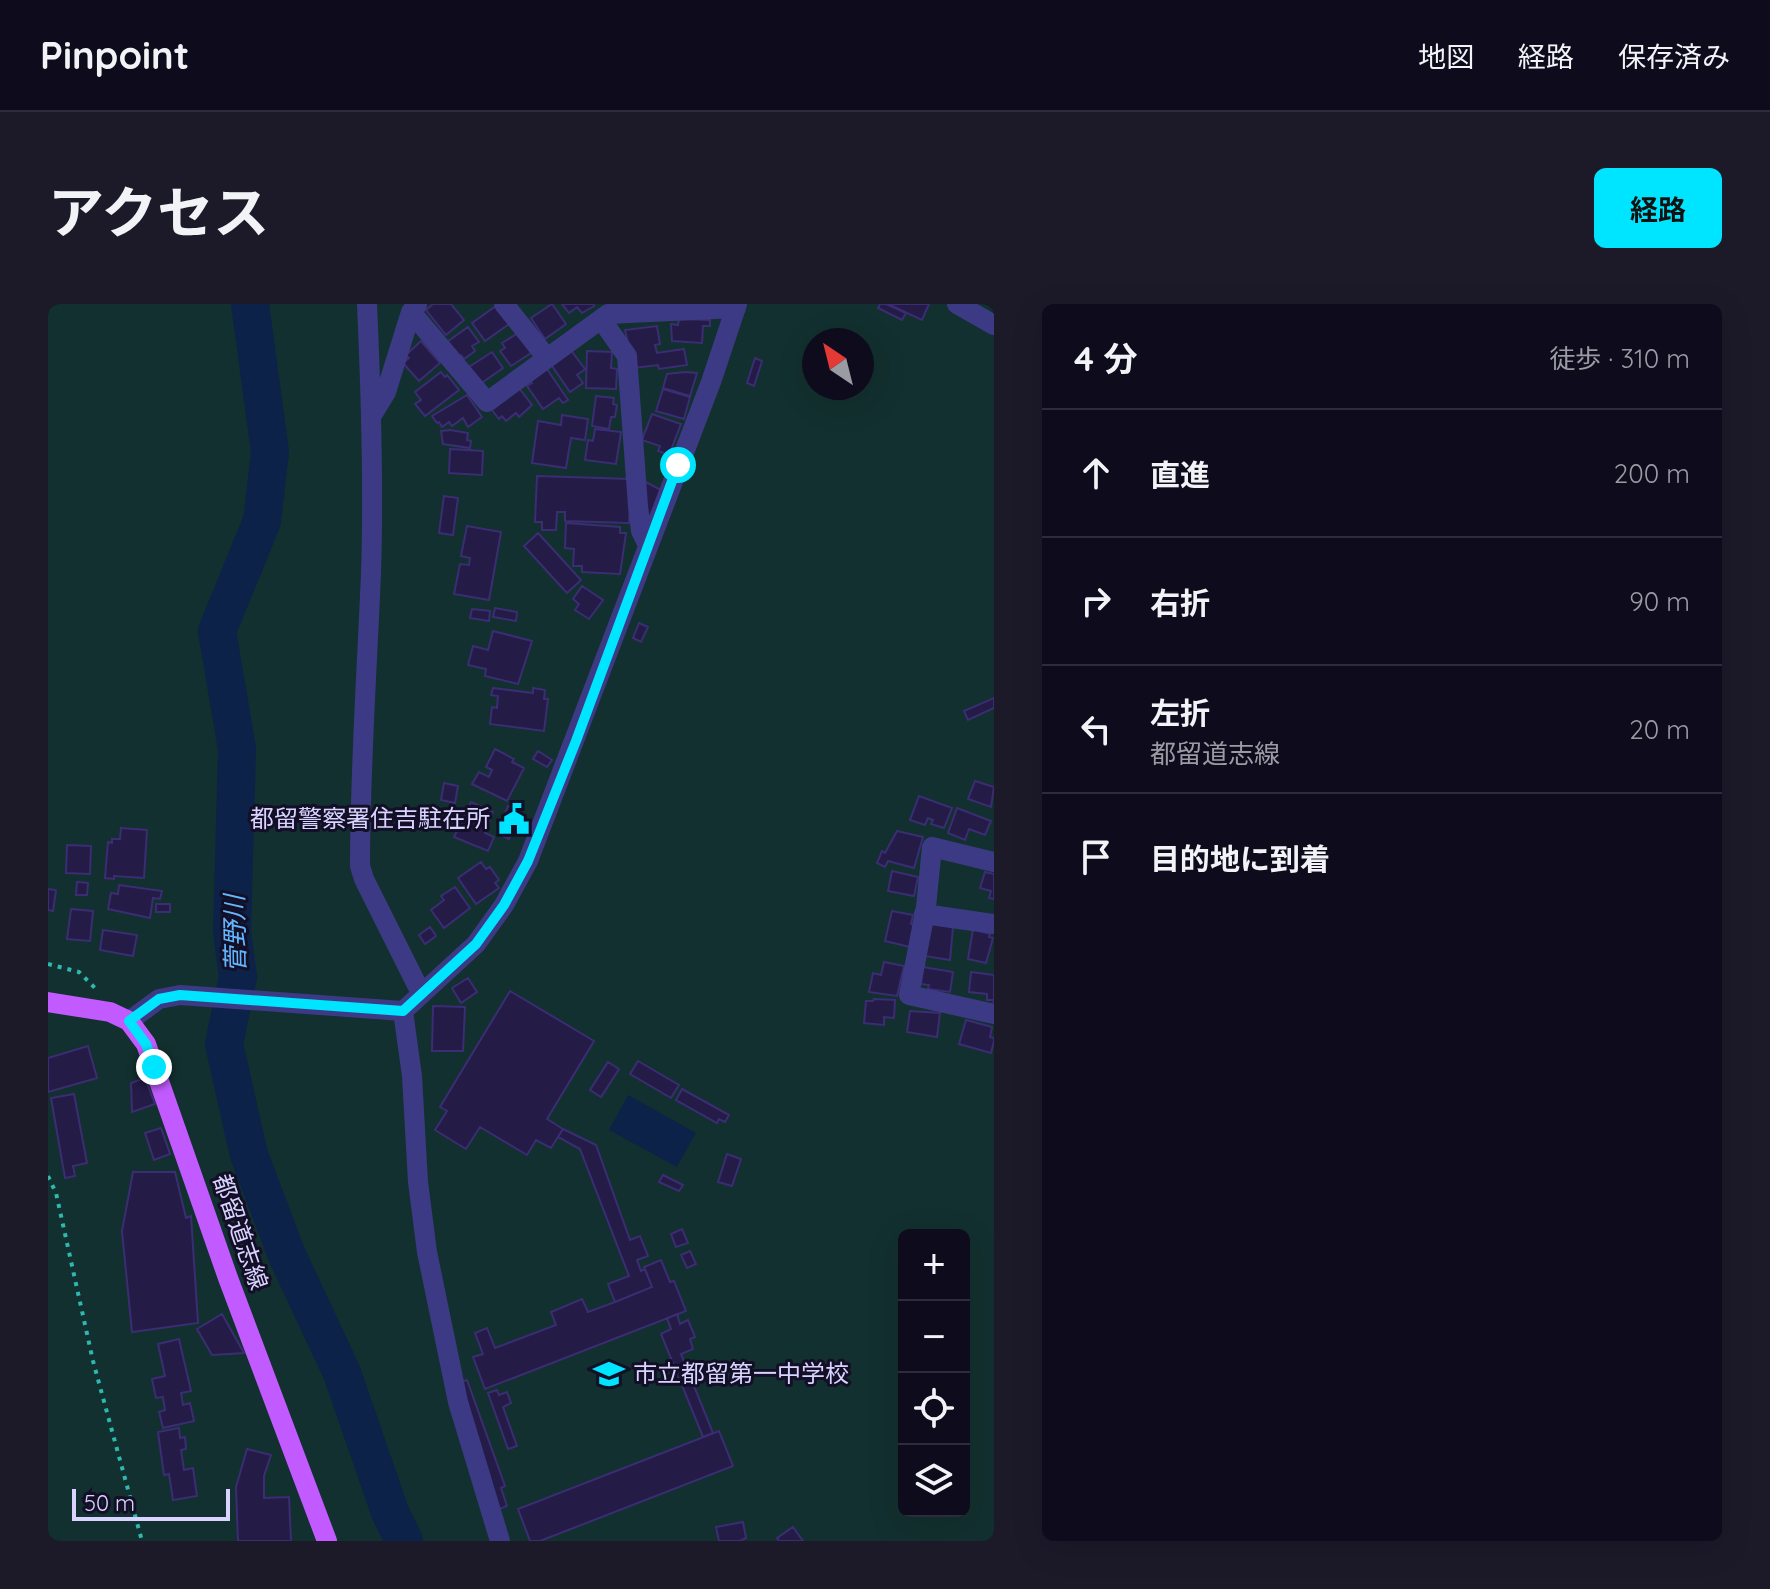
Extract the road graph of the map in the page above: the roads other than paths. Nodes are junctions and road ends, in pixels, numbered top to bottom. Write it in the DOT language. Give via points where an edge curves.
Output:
graph roads {
  1 [pos="367,304"];
  2 [pos="504,304"];
  3 [pos="957,304"];
  4 [pos="736,306"];
  5 [pos="415,308"];
  6 [pos="607,313"];
  7 [pos="994,325"];
  8 [pos="547,358"];
  9 [pos="372,415"];
  10 [pos="648,545"];
  11 [pos="994,862"];
  12 [pos="924,914"];
  13 [pos="994,924"];
  14 [pos="421,993"];
  15 [pos="48,1002"];
  16 [pos="403,1011"];
  17 [pos="994,1014"];
  18 [pos="129,1021"];
  19 [pos="327,1541"];
  20 [pos="500,1541"];
  1 -- 9 [label="street"];
  2 -- 8 [label="street"];
  3 -- 7 [label="street"];
  4 -- 6 [label="street"];
  4 -- 10 [label="street"];
  5 -- 8 [label="street" via="487,402"];
  5 -- 9 [label="street" via="386,392"];
  6 -- 8 [label="street"];
  6 -- 10 [label="street" via="627,356 638,506"];
  9 -- 14 [label="street" via="360,866"];
  10 -- 14 [label="street" via="528,861 476,944"];
  11 -- 12 [label="street" via="932,847"];
  12 -- 13 [label="street"];
  12 -- 17 [label="street" via="909,995"];
  14 -- 16 [label="street"];
  15 -- 18 [label="main road" via="110,1012"];
  16 -- 18 [label="street" via="180,995 159,999"];
  16 -- 20 [label="street" via="427,1252 458,1402"];
  18 -- 19 [label="main road, 都留道志線" via="146,1044"];
}
